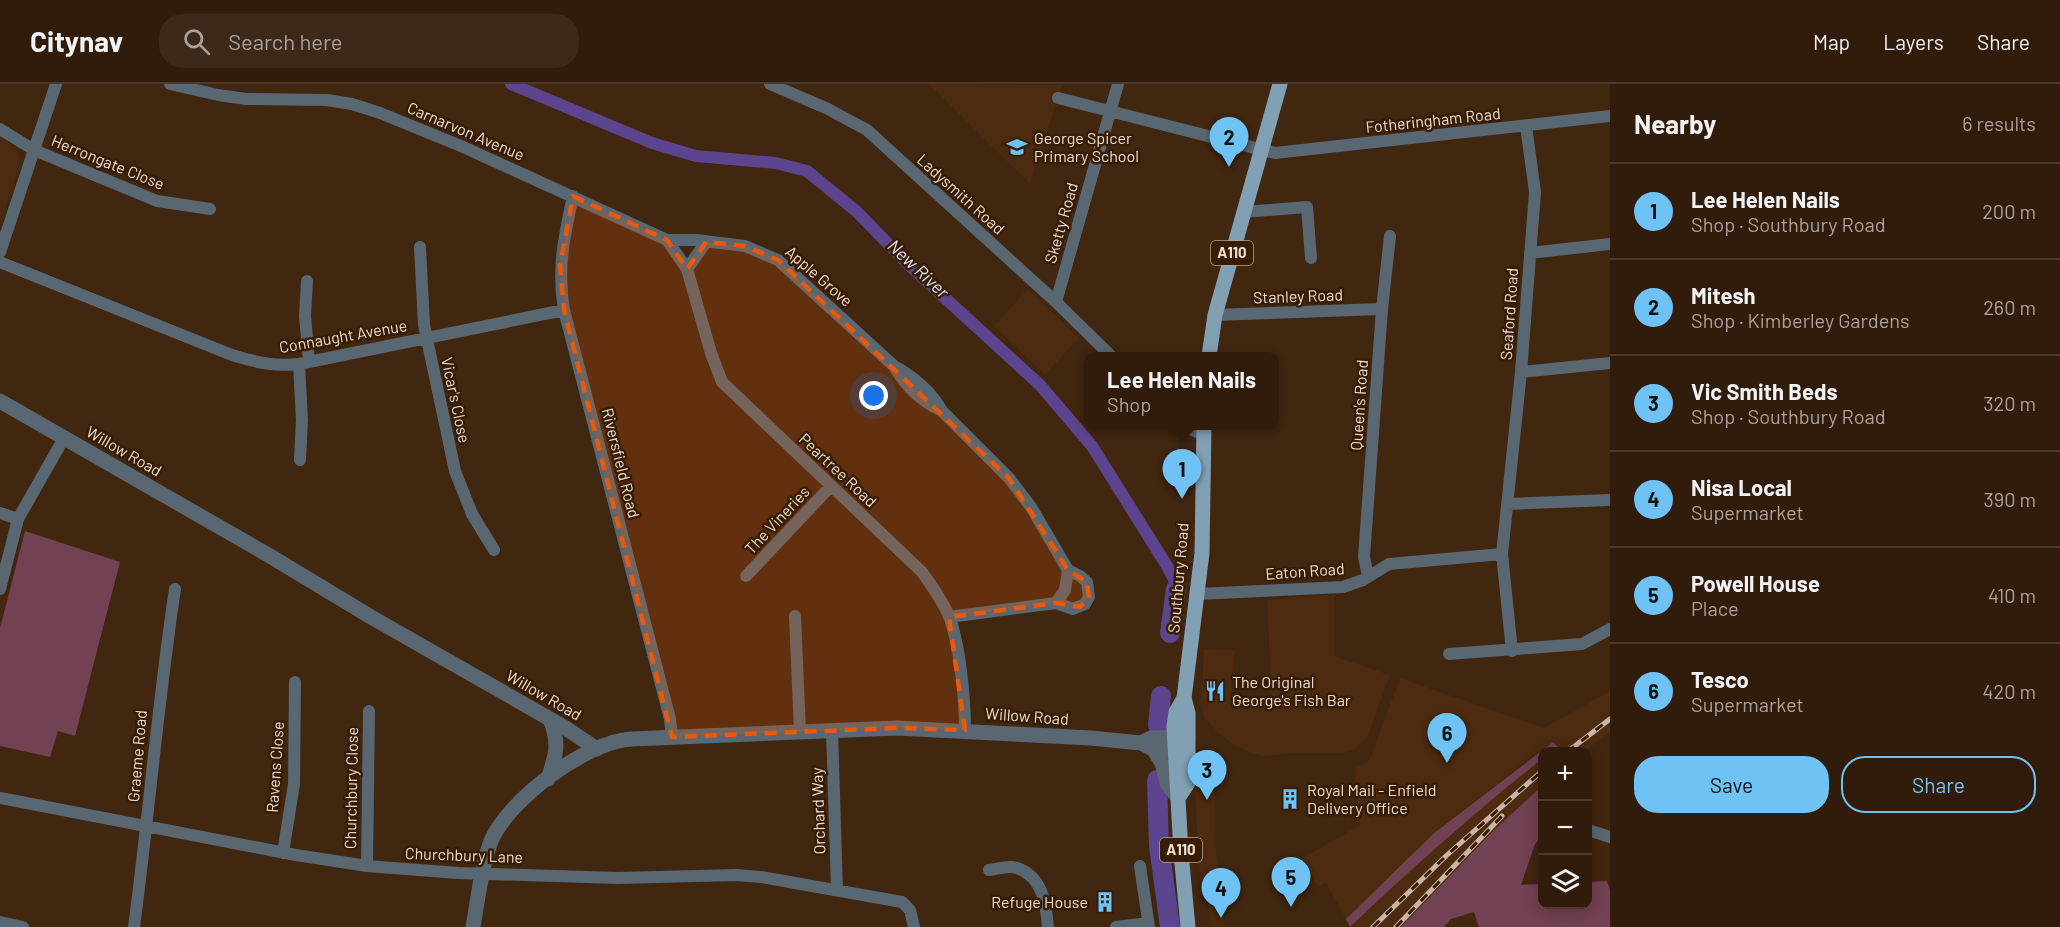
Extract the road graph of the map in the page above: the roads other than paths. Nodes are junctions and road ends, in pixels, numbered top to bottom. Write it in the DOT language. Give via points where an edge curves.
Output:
graph roads {
  1 [pos="56,84"];
  2 [pos="170,84"];
  3 [pos="770,84"];
  4 [pos="1118,84"];
  5 [pos="1280,84"];
  6 [pos="1058,98"];
  7 [pos="1111,111"];
  8 [pos="1610,116"];
  9 [pos="1526,126"];
  10 [pos="0,129"];
  11 [pos="34,150"];
  12 [pos="1268,152"];
  13 [pos="573,196"];
  14 [pos="210,209"];
  15 [pos="1244,212"];
  16 [pos="1390,236"];
  17 [pos="667,240"];
  18 [pos="706,242"];
  19 [pos="1610,244"];
  20 [pos="420,247"];
  21 [pos="0,252"];
  22 [pos="1530,253"];
  23 [pos="1311,258"];
  24 [pos="0,262"];
  25 [pos="687,269"];
  26 [pos="307,281"];
  27 [pos="1056,302"];
  28 [pos="1382,309"];
  29 [pos="564,310"];
  30 [pos="1215,315"];
  31 [pos="426,338"];
  32 [pos="1106,352"];
  33 [pos="1210,352"];
  34 [pos="304,363"];
  35 [pos="1610,363"];
  36 [pos="1521,372"];
  37 [pos="0,401"];
  38 [pos="1204,430"];
  39 [pos="64,438"];
  40 [pos="300,460"];
  41 [pos="831,486"];
  42 [pos="1610,500"];
  43 [pos="1507,504"];
  44 [pos="0,513"];
  45 [pos="18,519"];
  46 [pos="494,550"];
  47 [pos="1502,554"];
  48 [pos="1068,570"];
  49 [pos="746,576"];
  50 [pos="1368,576"];
  51 [pos="0,589"];
  52 [pos="175,589"];
  53 [pos="1197,594"];
  54 [pos="1056,603"];
  55 [pos="795,616"];
  56 [pos="949,617"];
  57 [pos="1610,629"];
  58 [pos="1512,651"];
  59 [pos="1449,654"];
  60 [pos="295,682"];
  61 [pos="369,711"];
  62 [pos="550,719"];
  63 [pos="832,730"];
  64 [pos="965,730"];
  65 [pos="800,732"];
  66 [pos="672,737"];
  67 [pos="1182,744"];
  68 [pos="1147,746"];
  69 [pos="597,749"];
  70 [pos="548,779"];
  71 [pos="0,798"];
  72 [pos="1178,798"];
  73 [pos="147,826"];
  74 [pos="1592,832"];
  75 [pos="1610,837"];
  76 [pos="284,853"];
  77 [pos="367,866"];
  78 [pos="1140,866"];
  79 [pos="988,870"];
  80 [pos="483,874"];
  81 [pos="837,890"];
  82 [pos="0,922"];
  83 [pos="1149,925"];
  84 [pos="23,927"];
  85 [pos="134,927"];
  86 [pos="473,927"];
  87 [pos="914,927"];
  88 [pos="1048,927"];
  89 [pos="1116,927"];
  90 [pos="1188,927"];
  1 -- 11 [label="street"];
  2 -- 13 [label="street, Carnarvon Avenue" via="246,99 352,104 461,146"];
  3 -- 27 [label="street, Ladysmith Road" via="867,130"];
  4 -- 7 [label="street, Sketty Road"];
  5 -- 12 [label="main road, A110"];
  6 -- 7 [label="street"];
  7 -- 12 [label="street"];
  7 -- 27 [label="street, Sketty Road"];
  8 -- 9 [label="street, Fotheringham Road"];
  9 -- 12 [label="street, Fotheringham Road"];
  9 -- 22 [label="street, Seaford Road" via="1535,192"];
  10 -- 11 [label="street, Herrongate Close"];
  11 -- 14 [label="street, Herrongate Close" via="157,201"];
  11 -- 21 [label="street"];
  12 -- 15 [label="main road, A110"];
  13 -- 17 [label="street, Carnarvon Avenue"];
  13 -- 29 [label="street, Riversfield Road" via="560,266"];
  15 -- 23 [label="street" via="1307,207"];
  15 -- 30 [label="main road, A110"];
  16 -- 28 [label="street, Queen's Road"];
  17 -- 18 [label="street, Apple Grove"];
  17 -- 25 [label="street, Peartree Road"];
  18 -- 25 [label="street"];
  18 -- 48 [label="street, Apple Grove" via="746,246 778,260 894,366 905,384 942,411 1009,478"];
  19 -- 22 [label="street"];
  20 -- 31 [label="street, Vicar's Close"];
  22 -- 36 [label="street, Seaford Road"];
  24 -- 34 [label="street, Connaught Avenue" via="232,355 263,364"];
  25 -- 41 [label="street, Peartree Road" via="722,382"];
  26 -- 34 [label="street"];
  27 -- 32 [label="street, Ladysmith Road"];
  28 -- 30 [label="street, Stanley Road"];
  28 -- 50 [label="street, Queen's Road" via="1364,557"];
  29 -- 31 [label="street, Connaught Avenue"];
  29 -- 66 [label="street, Riversfield Road"];
  30 -- 33 [label="main road, A110"];
  31 -- 34 [label="street, Connaught Avenue"];
  31 -- 46 [label="street, Vicar's Close" via="455,471 472,514"];
  34 -- 40 [label="street"];
  35 -- 36 [label="street"];
  36 -- 43 [label="street, Seaford Road"];
  37 -- 39 [label="street, Willow Road"];
  38 -- 53 [label="main road, Southbury Road / A110" via="1202,553"];
  39 -- 45 [label="street"];
  39 -- 62 [label="street, Willow Road"];
  41 -- 49 [label="street, The Vineries"];
  41 -- 56 [label="street, Peartree Road" via="922,573"];
  42 -- 43 [label="street"];
  43 -- 47 [label="street"];
  44 -- 45 [label="street"];
  45 -- 51 [label="street"];
  47 -- 50 [label="street, Eaton Road" via="1408,561 1383,566"];
  47 -- 58 [label="street"];
  48 -- 54 [label="street" via="1065,590"];
  48 -- 54 [label="street, Apple Grove" via="1087,582 1089,597 1085,604 1072,609"];
  50 -- 53 [label="street, Eaton Road" via="1343,587"];
  52 -- 73 [label="street, Graeme Road"];
  53 -- 67 [label="main road, Southbury Road / A110" via="1184,698 1176,712"];
  54 -- 56 [label="street, Apple Grove"];
  55 -- 65 [label="street"];
  56 -- 64 [label="street, Peartree Road"];
  57 -- 58 [label="street" via="1582,644"];
  58 -- 59 [label="street"];
  60 -- 76 [label="street, Ravens Close" via="294,784"];
  61 -- 77 [label="street, Churchbury Close"];
  62 -- 69 [label="street, Willow Road"];
  62 -- 70 [label="street" via="557,740"];
  63 -- 64 [label="street, Willow Road"];
  63 -- 65 [label="street, Willow Road"];
  63 -- 81 [label="street, Orchard Way"];
  64 -- 68 [label="street, Willow Road"];
  65 -- 66 [label="street, Willow Road"];
  66 -- 69 [label="street, Willow Road" via="612,741"];
  67 -- 68 [label="street, Willow Road"];
  67 -- 72 [label="main road, Southbury Road / A110" via="1188,783"];
  68 -- 72 [label="street" via="1162,763 1167,783"];
  69 -- 70 [label="street"];
  70 -- 80 [label="street" via="517,803 497,829"];
  71 -- 73 [label="street, Churchbury Lane"];
  72 -- 90 [label="main road, Southbury Road / A110"];
  73 -- 76 [label="street, Churchbury Lane"];
  73 -- 85 [label="street, Graeme Road"];
  74 -- 75 [label="street"];
  76 -- 77 [label="street, Churchbury Lane"];
  77 -- 80 [label="street, Churchbury Lane"];
  78 -- 83 [label="street"];
  79 -- 88 [label="street" via="1016,867 1032,878 1045,901"];
  80 -- 81 [label="street, Churchbury Lane" via="618,878 736,875"];
  80 -- 86 [label="street"];
  81 -- 87 [label="street, Churchbury Lane" via="902,902 910,910"];
  82 -- 84 [label="street"];
  83 -- 89 [label="street"];
}
